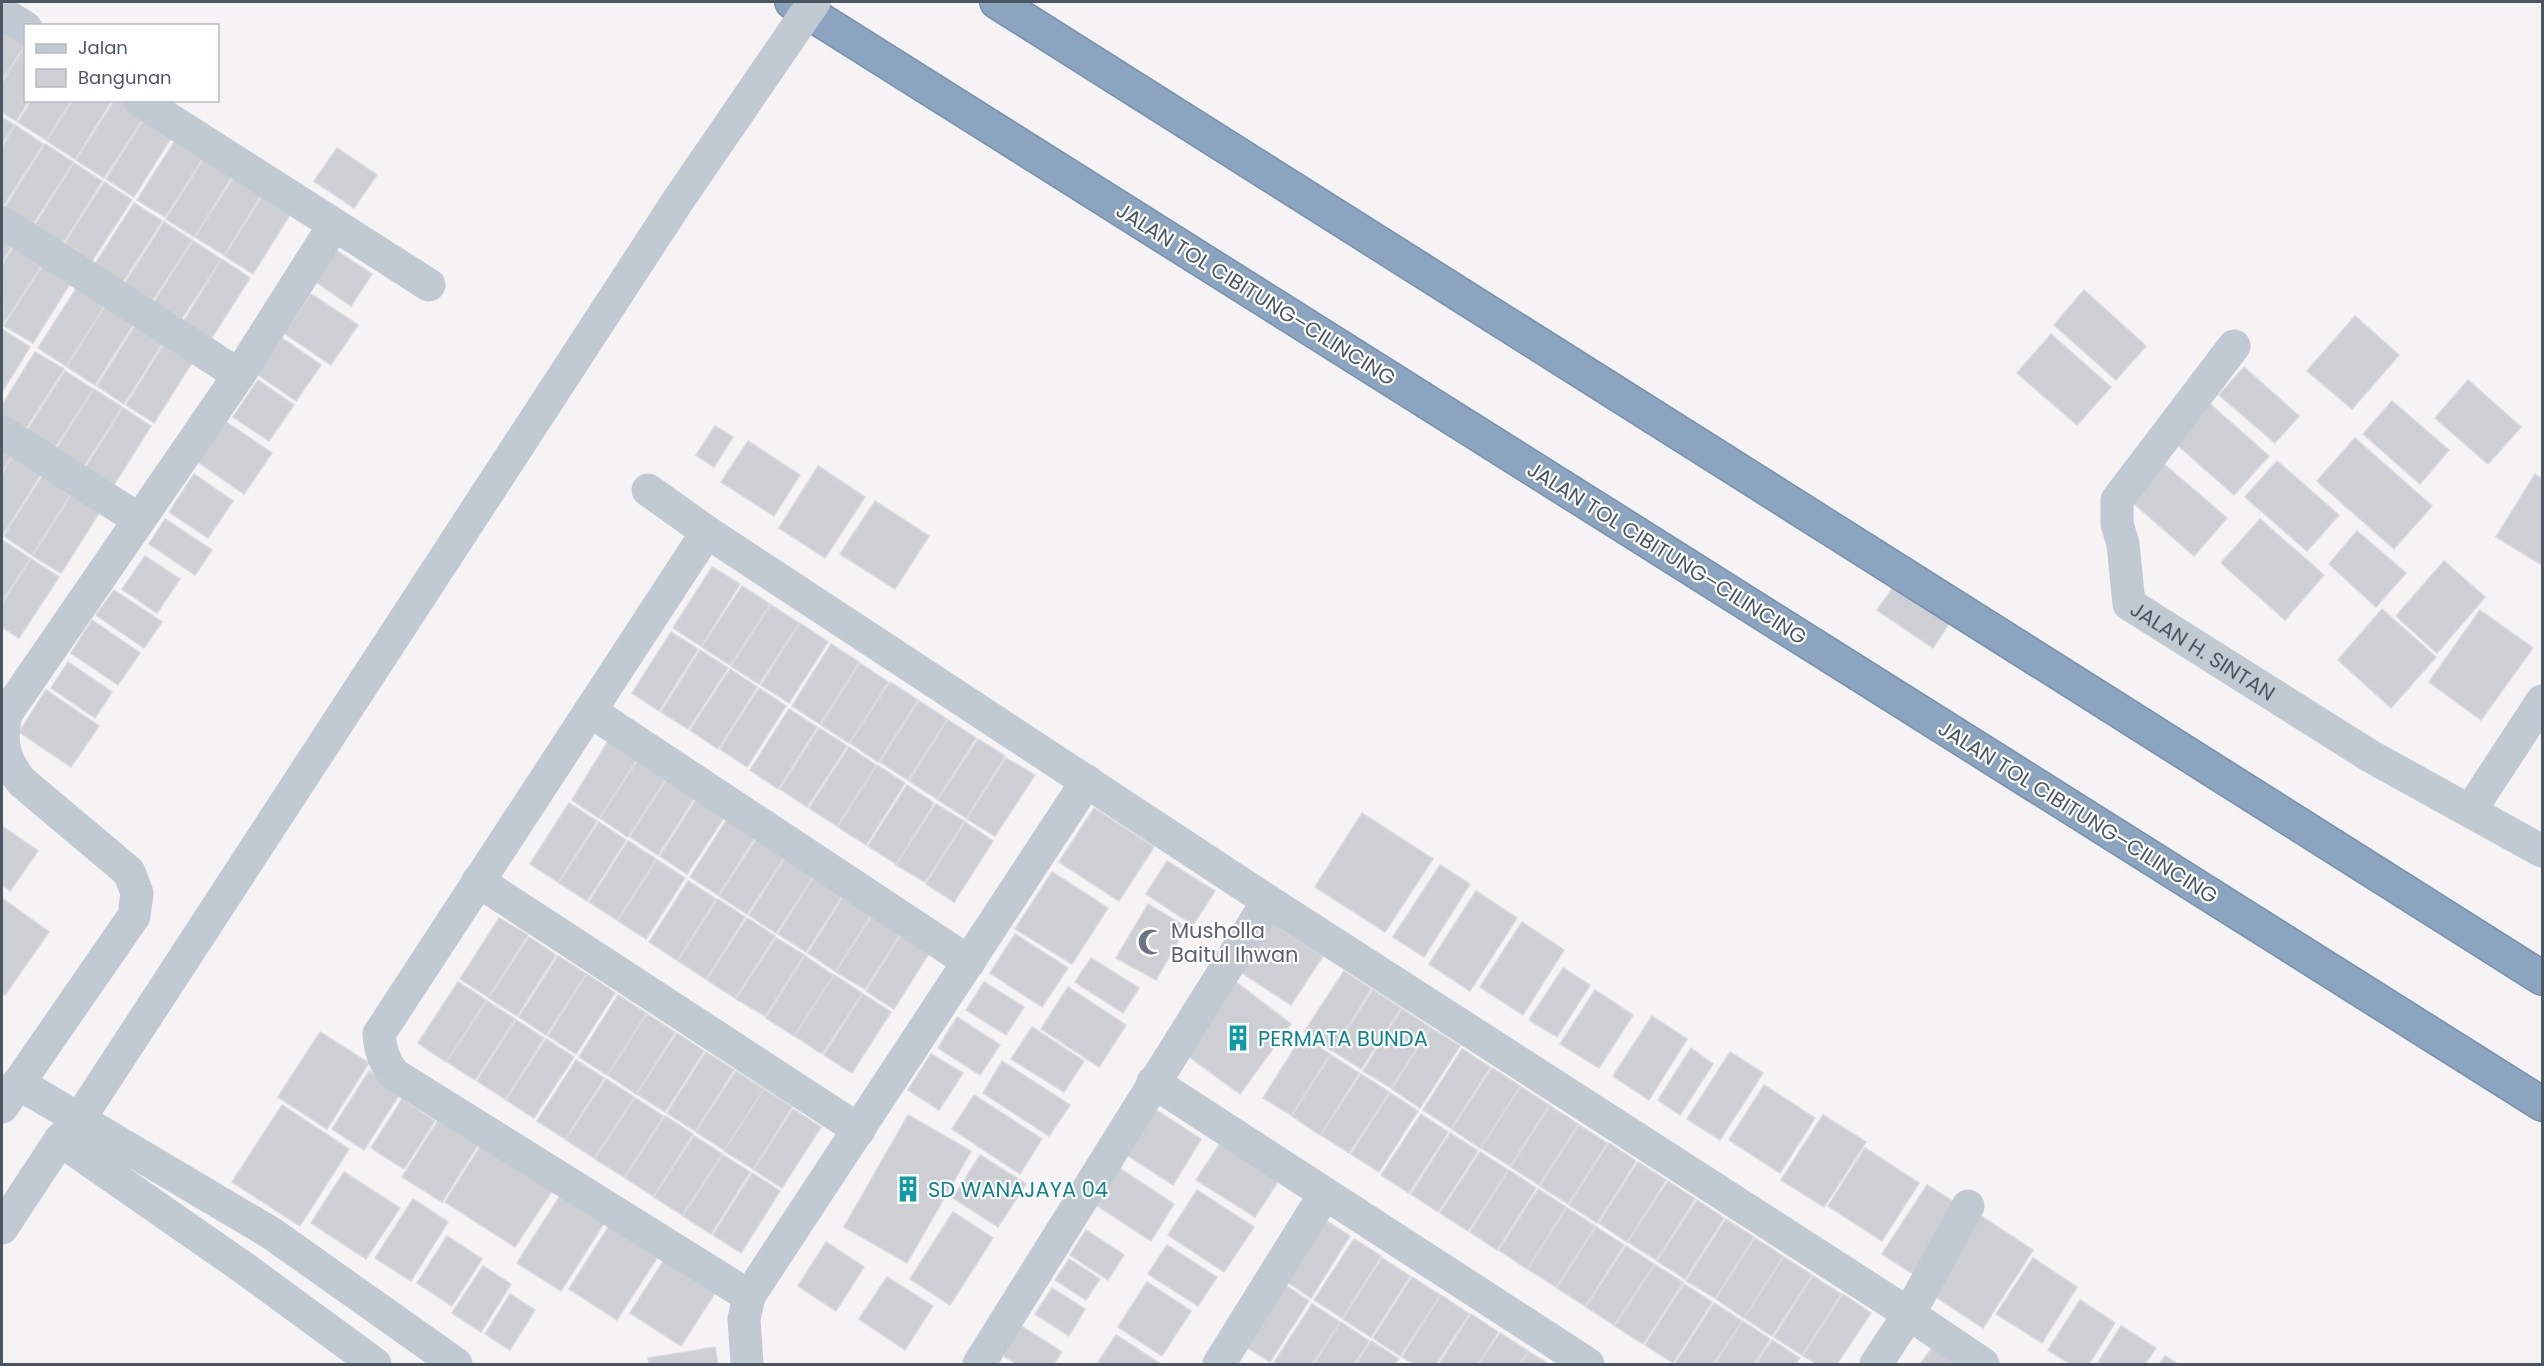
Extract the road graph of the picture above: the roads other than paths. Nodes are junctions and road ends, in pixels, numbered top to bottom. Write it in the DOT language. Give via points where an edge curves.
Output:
graph roads {
  1 [pos="792,2"];
  2 [pos="814,2"];
  3 [pos="997,2"];
  4 [pos="2,13"];
  5 [pos="24,27"];
  6 [pos="142,102"];
  7 [pos="2,222"];
  8 [pos="334,225"];
  9 [pos="429,285"];
  10 [pos="2234,346"];
  11 [pos="239,375"];
  12 [pos="2,432"];
  13 [pos="648,490"];
  14 [pos="138,519"];
  15 [pos="707,532"];
  16 [pos="11,688"];
  17 [pos="2542,701"];
  18 [pos="590,711"];
  19 [pos="1087,781"];
  20 [pos="2470,811"];
  21 [pos="2542,851"];
  22 [pos="478,881"];
  23 [pos="1268,901"];
  24 [pos="969,962"];
  25 [pos="2542,978"];
  26 [pos="1153,1082"];
  27 [pos="10,1095"];
  28 [pos="2542,1104"];
  29 [pos="70,1129"];
  30 [pos="859,1130"];
  31 [pos="1324,1195"];
  32 [pos="1968,1206"];
  33 [pos="2,1228"];
  34 [pos="271,1233"];
  35 [pos="244,1268"];
  36 [pos="749,1296"];
  37 [pos="1909,1314"];
  38 [pos="1220,1364"];
  39 [pos="375,1365"];
  40 [pos="456,1365"];
  41 [pos="747,1365"];
  42 [pos="979,1365"];
  43 [pos="1588,1365"];
  44 [pos="1876,1365"];
  45 [pos="1983,1365"];
  1 -- 28 [label="highway, JALAN TOL CIBITUNG–CILINCING"];
  2 -- 29 [label="street, bridge" via="679,199"];
  3 -- 25 [label="highway"];
  4 -- 5 [label="street"];
  6 -- 8 [label="street"];
  7 -- 11 [label="street"];
  8 -- 9 [label="street"];
  8 -- 11 [label="street"];
  10 -- 20 [label="street, JALAN H. SINTAN" via="2117,500 2129,604 2370,756"];
  11 -- 14 [label="street"];
  12 -- 14 [label="street"];
  13 -- 15 [label="street"];
  14 -- 16 [label="street"];
  15 -- 18 [label="street"];
  15 -- 19 [label="street"];
  16 -- 27 [label="street" via="2,729 3,751 11,769 129,872 136,893 134,916"];
  17 -- 20 [label="street"];
  18 -- 22 [label="street"];
  18 -- 24 [label="street"];
  19 -- 23 [label="street"];
  19 -- 24 [label="street"];
  20 -- 21 [label="street, JALAN H. SINTAN"];
  22 -- 30 [label="street"];
  22 -- 36 [label="street" via="379,1034 388,1068"];
  23 -- 26 [label="street"];
  23 -- 37 [label="street"];
  24 -- 30 [label="street"];
  26 -- 31 [label="street"];
  26 -- 42 [label="street"];
  27 -- 29 [label="street"];
  29 -- 33 [label="street"];
  29 -- 34 [label="street"];
  29 -- 35 [label="street"];
  30 -- 36 [label="street"];
  31 -- 38 [label="street"];
  31 -- 43 [label="street"];
  32 -- 37 [label="street"];
  34 -- 35 [label="street"];
  34 -- 40 [label="street"];
  35 -- 39 [label="street"];
  36 -- 41 [label="street" via="744,1319"];
  37 -- 44 [label="street"];
  37 -- 45 [label="street"];
}
